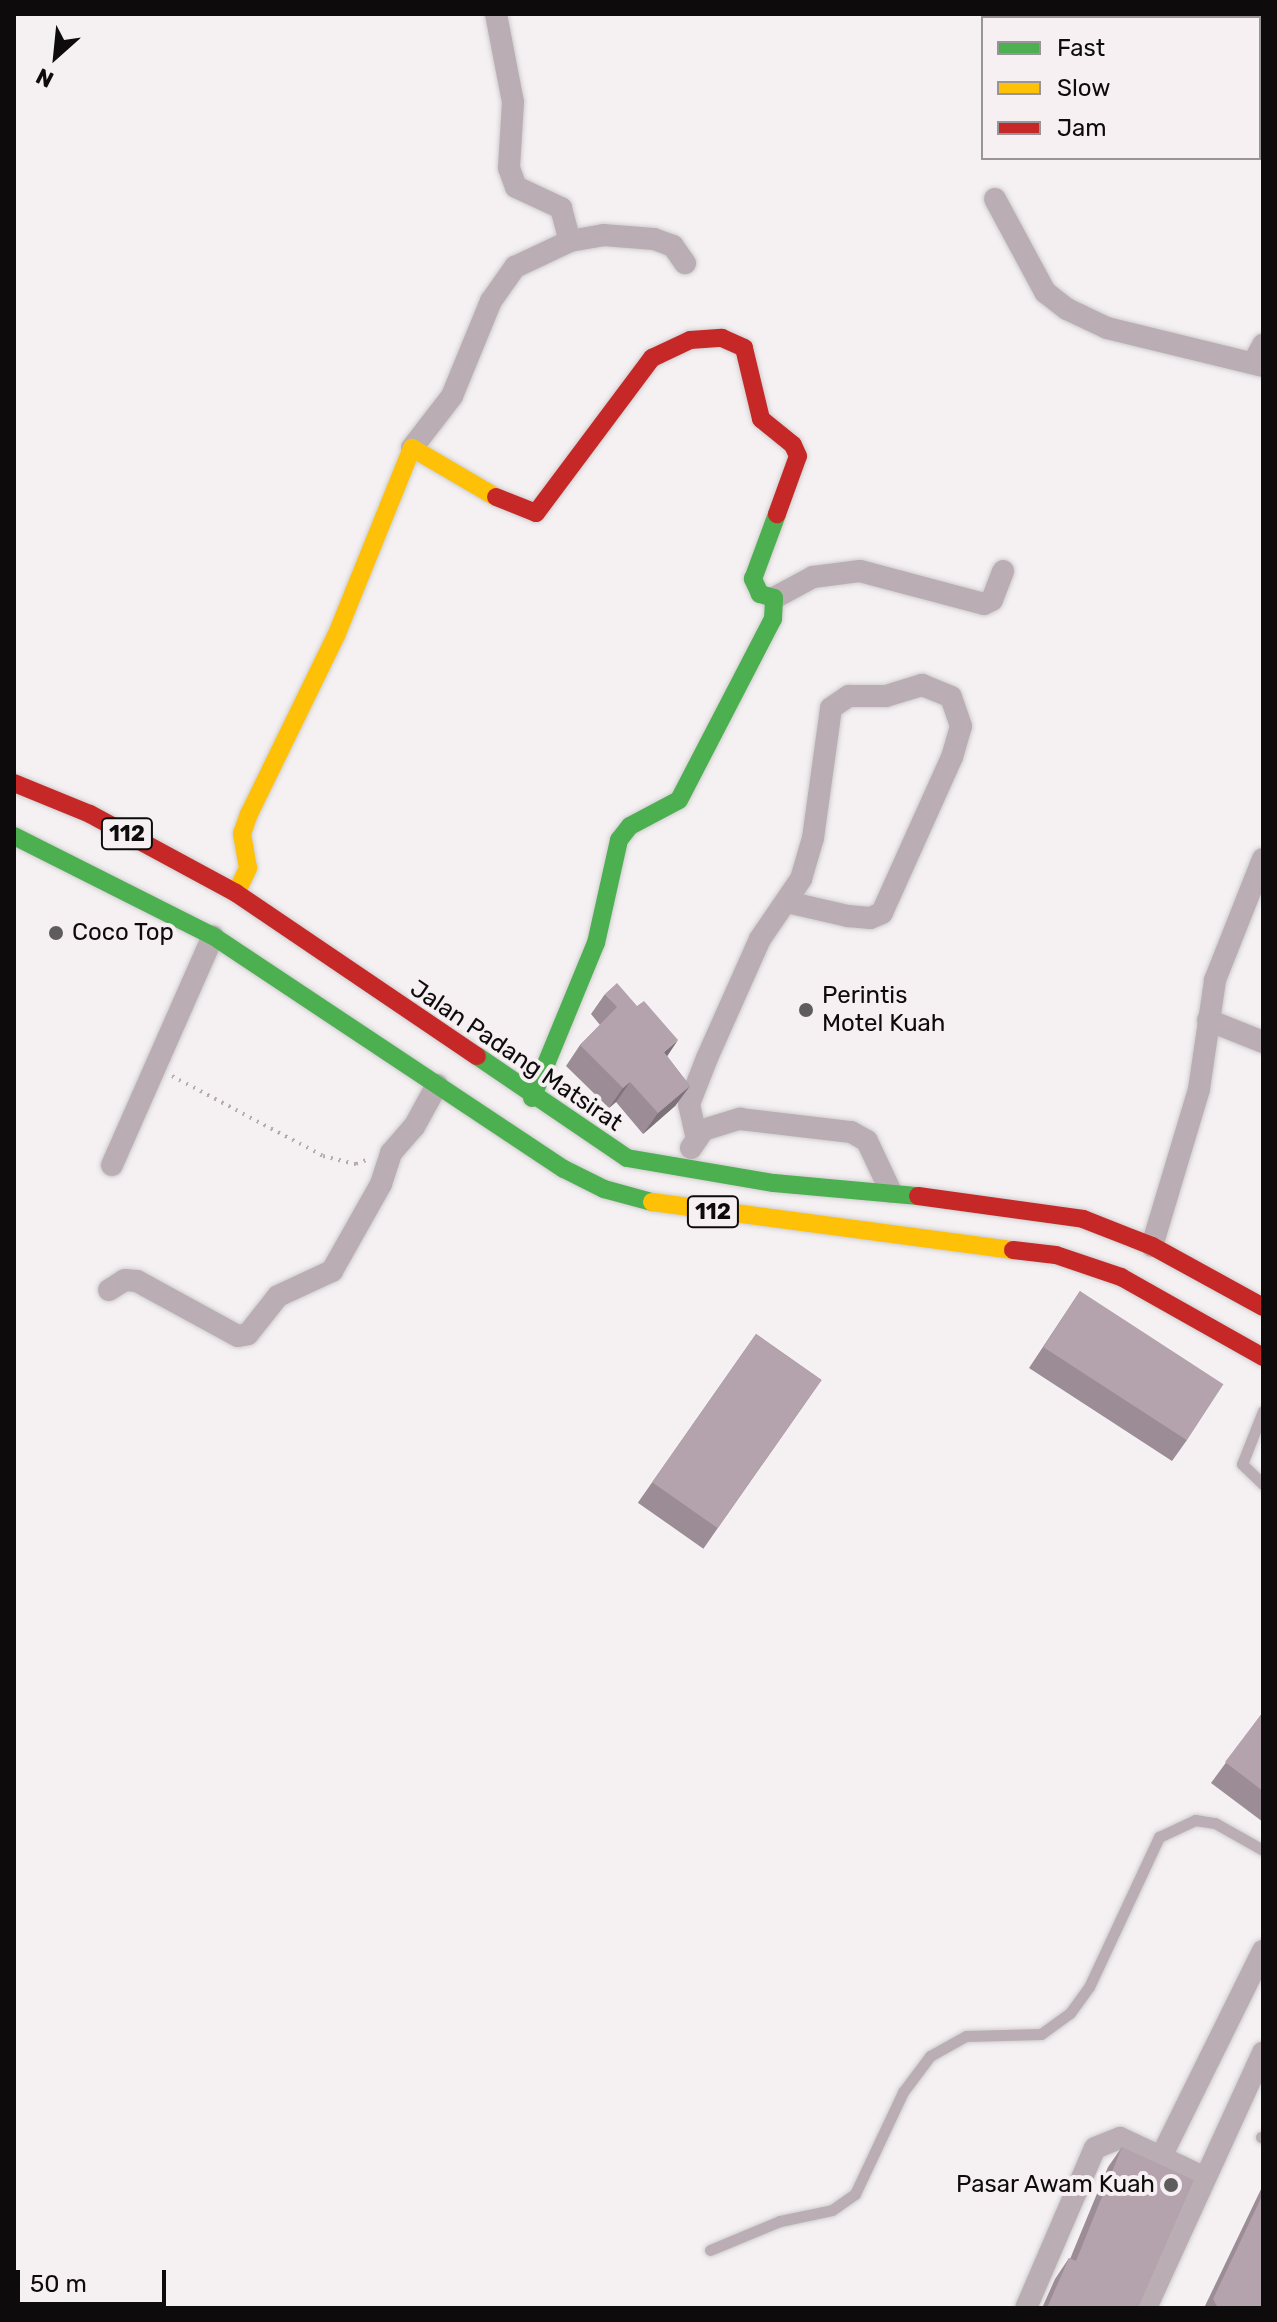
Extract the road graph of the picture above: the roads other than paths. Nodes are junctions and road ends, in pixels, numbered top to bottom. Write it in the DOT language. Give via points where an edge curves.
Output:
graph roads {
  1 [pos="496,14"];
  2 [pos="995,199"];
  3 [pos="570,241"];
  4 [pos="685,263"];
  5 [pos="1260,358"];
  6 [pos="412,448"];
  7 [pos="1003,571"];
  8 [pos="774,598"];
  9 [pos="14,783"];
  10 [pos="19,838"];
  11 [pos="1263,859"];
  12 [pos="14,864"];
  13 [pos="236,893"];
  14 [pos="787,902"];
  15 [pos="213,936"];
  16 [pos="1208,1020"];
  17 [pos="1263,1042"];
  18 [pos="437,1085"];
  19 [pos="532,1098"];
  20 [pos="697,1139"];
  21 [pos="112,1165"];
  22 [pos="678,1169"];
  23 [pos="891,1192"];
  24 [pos="1152,1246"];
  25 [pos="109,1290"];
  26 [pos="1263,1307"];
  27 [pos="1263,1357"];
  28 [pos="1263,1411"];
  29 [pos="1263,1484"];
  30 [pos="1263,1850"];
  31 [pos="1263,1951"];
  32 [pos="1263,2053"];
  33 [pos="1161,2157"];
  34 [pos="1205,2178"];
  35 [pos="710,2250"];
  36 [pos="1026,2308"];
  37 [pos="1146,2308"];
  1 -- 3 [label="street" via="513,102 509,168 516,187 561,208"];
  2 -- 5 [label="street" via="1045,292 1067,309 1107,328"];
  3 -- 4 [label="street" via="603,235 654,239 673,246"];
  3 -- 6 [label="street" via="515,267 504,278 452,396"];
  6 -- 8 [label="main road" via="479,490 536,513 652,358 690,340 722,338 744,348 761,419 797,451 753,579 760,594"];
  6 -- 13 [label="main road" via="336,636 249,814 242,834 248,868"];
  7 -- 8 [label="street" via="992,600 984,604 860,571 813,577"];
  8 -- 19 [label="main road" via="773,619 690,784 679,800 630,826 619,840 596,943"];
  9 -- 13 [label="main road, Jalan Padang Matsirat / 112" via="90,814"];
  10 -- 12 [label="street"];
  10 -- 15 [label="main road, 112"];
  11 -- 16 [label="street" via="1215,980"];
  13 -- 15 [label="main road"];
  13 -- 19 [label="main road, Jalan Padang Matsirat / 112"];
  14 -- 14 [label="street" via="848,916 882,913 952,757 961,726 951,697 922,685 886,696 849,696 831,708 813,838 801,879"];
  14 -- 20 [label="street" via="760,939 689,1104"];
  15 -- 18 [label="main road, 112"];
  15 -- 21 [label="street"];
  16 -- 17 [label="street"];
  16 -- 24 [label="street" via="1189,1129"];
  18 -- 25 [label="street" via="414,1127 391,1153 381,1184 332,1271 278,1296 248,1334 238,1336 137,1281 125,1280"];
  18 -- 27 [label="main road, 112" via="604,1189 673,1207 1056,1255 1121,1277"];
  19 -- 22 [label="main road, Jalan Padang Matsirat / 112" via="603,1147 652,1166"];
  20 -- 22 [label="street"];
  20 -- 23 [label="street" via="715,1122 740,1119 851,1132 867,1141"];
  22 -- 23 [label="main road, Jalan Padang Matsirat / 112"];
  23 -- 24 [label="main road, Jalan Padang Matsirat / 112" via="1037,1209 1083,1219"];
  24 -- 26 [label="main road, Jalan Padang Matsirat / 112"];
  28 -- 29 [label="lane" via="1242,1464"];
  30 -- 35 [label="lane" via="1215,1823 1195,1820 1159,1837 1089,1987 1070,2013 1041,2034 966,2036 930,2056 903,2092 855,2194 832,2210 780,2221"];
  31 -- 33 [label="street"];
  32 -- 34 [label="street"];
  33 -- 34 [label="street"];
  33 -- 36 [label="street" via="1120,2138 1095,2148"];
  34 -- 37 [label="street"];
}
